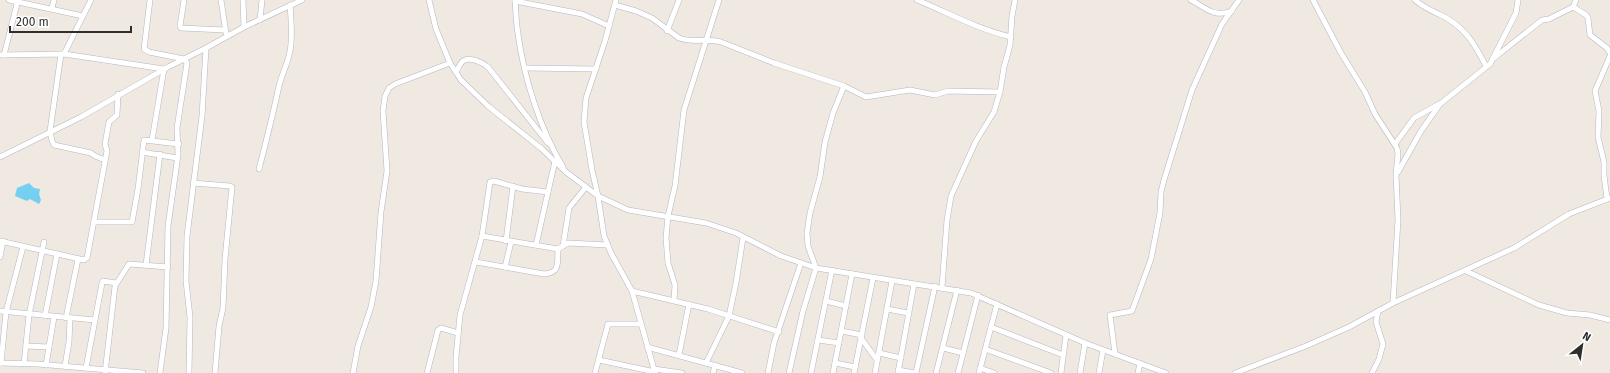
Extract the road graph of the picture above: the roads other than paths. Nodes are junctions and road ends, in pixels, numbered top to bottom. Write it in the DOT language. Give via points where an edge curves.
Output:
graph roads {
  1 [pos="9,0"];
  2 [pos="54,0"];
  3 [pos="91,0"];
  4 [pos="150,0"];
  5 [pos="184,0"];
  6 [pos="221,0"];
  7 [pos="243,0"];
  8 [pos="262,0"];
  9 [pos="300,0"];
  10 [pos="429,0"];
  11 [pos="515,0"];
  12 [pos="679,0"];
  13 [pos="719,0"];
  14 [pos="917,0"];
  15 [pos="1015,0"];
  16 [pos="1191,0"];
  17 [pos="1239,0"];
  18 [pos="1314,0"];
  19 [pos="1415,0"];
  20 [pos="1518,0"];
  21 [pos="1576,0"];
  22 [pos="18,1"];
  23 [pos="615,2"];
  24 [pos="290,5"];
  25 [pos="1573,7"];
  26 [pos="52,8"];
  27 [pos="1232,10"];
  28 [pos="83,16"];
  29 [pos="260,20"];
  30 [pos="609,26"];
  31 [pos="244,27"];
  32 [pos="225,30"];
  33 [pos="667,31"];
  34 [pos="226,37"];
  35 [pos="1011,37"];
  36 [pos="706,41"];
  37 [pos="206,48"];
  38 [pos="1610,53"];
  39 [pos="63,54"];
  40 [pos="2,55"];
  41 [pos="1610,56"];
  42 [pos="1494,58"];
  43 [pos="184,59"];
  44 [pos="450,63"];
  45 [pos="1486,66"];
  46 [pos="525,68"];
  47 [pos="164,69"];
  48 [pos="596,69"];
  49 [pos="456,72"];
  50 [pos="844,86"];
  51 [pos="1000,92"];
  52 [pos="118,94"];
  53 [pos="1440,104"];
  54 [pos="50,131"];
  55 [pos="152,140"];
  56 [pos="179,144"];
  57 [pos="1395,144"];
  58 [pos="552,148"];
  59 [pos="142,152"];
  60 [pos="160,154"];
  61 [pos="0,157"];
  62 [pos="177,158"];
  63 [pos="105,160"];
  64 [pos="555,161"];
  65 [pos="259,170"];
  66 [pos="566,172"];
  67 [pos="1396,174"];
  68 [pos="193,183"];
  69 [pos="513,186"];
  70 [pos="586,188"];
  71 [pos="548,192"];
  72 [pos="598,196"];
  73 [pos="1608,198"];
  74 [pos="668,216"];
  75 [pos="94,222"];
  76 [pos="482,236"];
  77 [pos="743,238"];
  78 [pos="2,241"];
  79 [pos="508,241"];
  80 [pos="44,242"];
  81 [pos="536,245"];
  82 [pos="608,245"];
  83 [pos="563,246"];
  84 [pos="23,247"];
  85 [pos="558,249"];
  86 [pos="43,250"];
  87 [pos="57,254"];
  88 [pos="0,257"];
  89 [pos="78,259"];
  90 [pos="476,262"];
  91 [pos="801,263"];
  92 [pos="146,265"];
  93 [pos="168,267"];
  94 [pos="505,267"];
  95 [pos="816,268"];
  96 [pos="832,270"];
  97 [pos="1466,271"];
  98 [pos="852,274"];
  99 [pos="873,278"];
  100 [pos="892,281"];
  101 [pos="116,283"];
  102 [pos="914,284"];
  103 [pos="935,286"];
  104 [pos="942,287"];
  105 [pos="957,290"];
  106 [pos="632,291"];
  107 [pos="978,295"];
  108 [pos="674,300"];
  109 [pos="826,301"];
  110 [pos="1393,303"];
  111 [pos="689,304"];
  112 [pos="997,304"];
  113 [pos="846,306"];
  114 [pos="887,309"];
  115 [pos="1378,311"];
  116 [pos="3,312"];
  117 [pos="908,313"];
  118 [pos="29,315"];
  119 [pos="45,316"];
  120 [pos="729,316"];
  121 [pos="54,317"];
  122 [pos="68,318"];
  123 [pos="95,320"];
  124 [pos="1610,320"];
  125 [pos="640,324"];
  126 [pos="991,327"];
  127 [pos="841,331"];
  128 [pos="779,332"];
  129 [pos="458,334"];
  130 [pos="1066,334"];
  131 [pos="861,337"];
  132 [pos="818,340"];
  133 [pos="839,343"];
  134 [pos="1085,343"];
  135 [pos="26,346"];
  136 [pos="49,347"];
  137 [pos="647,347"];
  138 [pos="943,348"];
  139 [pos="985,349"];
  140 [pos="1103,350"];
  141 [pos="963,353"];
  142 [pos="879,354"];
  143 [pos="1115,354"];
  144 [pos="679,355"];
  145 [pos="1063,355"];
  146 [pos="901,358"];
  147 [pos="599,360"];
  148 [pos="877,360"];
  149 [pos="706,362"];
  150 [pos="0,363"];
  151 [pos="835,363"];
  152 [pos="24,364"];
  153 [pos="1140,364"];
  154 [pos="46,365"];
  155 [pos="715,365"];
  156 [pos="65,366"];
  157 [pos="855,367"];
  158 [pos="86,368"];
  159 [pos="980,370"];
  160 [pos="106,371"];
  161 [pos="654,371"];
  162 [pos="730,371"];
  163 [pos="898,371"];
  164 [pos="143,373"];
  165 [pos="160,373"];
  166 [pos="189,373"];
  167 [pos="215,373"];
  168 [pos="353,373"];
  169 [pos="427,373"];
  170 [pos="456,373"];
  171 [pos="595,373"];
  172 [pos="682,373"];
  173 [pos="713,373"];
  174 [pos="742,373"];
  175 [pos="768,373"];
  176 [pos="789,373"];
  177 [pos="811,373"];
  178 [pos="833,373"];
  179 [pos="854,373"];
  180 [pos="875,373"];
  181 [pos="915,373"];
  182 [pos="936,373"];
  183 [pos="958,373"];
  184 [pos="994,373"];
  185 [pos="1051,373"];
  186 [pos="1060,373"];
  187 [pos="1080,373"];
  188 [pos="1099,373"];
  189 [pos="1138,373"];
  190 [pos="1166,373"];
  191 [pos="1235,373"];
  192 [pos="1372,373"];
  1 -- 22 [label="street"];
  2 -- 26 [label="street"];
  3 -- 28 [label="street"];
  4 -- 43 [label="street" via="144,49"];
  5 -- 32 [label="street" via="181,28"];
  6 -- 32 [label="street"];
  7 -- 31 [label="street"];
  8 -- 29 [label="street"];
  9 -- 24 [label="street"];
  10 -- 44 [label="street" via="436,29"];
  11 -- 30 [label="street" via="582,14"];
  11 -- 46 [label="street"];
  12 -- 33 [label="street"];
  13 -- 36 [label="street"];
  14 -- 35 [label="street" via="974,26"];
  15 -- 35 [label="street"];
  16 -- 27 [label="street" via="1217,14"];
  17 -- 27 [label="street"];
  18 -- 57 [label="street" via="1341,53"];
  19 -- 45 [label="street" via="1446,18 1470,37"];
  20 -- 42 [label="street" via="1516,13"];
  21 -- 25 [label="street"];
  22 -- 26 [label="street"];
  22 -- 40 [label="street"];
  23 -- 30 [label="street"];
  23 -- 33 [label="street" via="652,18"];
  24 -- 29 [label="street"];
  24 -- 65 [label="street" via="290,50"];
  25 -- 38 [label="street" via="1586,15 1590,35"];
  25 -- 42 [label="street" via="1542,20"];
  26 -- 28 [label="street"];
  27 -- 143 [label="street" via="1222,24 1192,90 1161,192 1152,258 1132,311 1110,315"];
  28 -- 39 [label="street"];
  29 -- 31 [label="street"];
  30 -- 48 [label="street"];
  31 -- 34 [label="street"];
  32 -- 34 [label="street"];
  33 -- 36 [label="street" via="684,40"];
  34 -- 37 [label="street"];
  35 -- 51 [label="street"];
  36 -- 50 [label="street" via="715,40"];
  36 -- 74 [label="street" via="684,110 675,186"];
  37 -- 43 [label="street"];
  37 -- 68 [label="street" via="202,116"];
  39 -- 40 [label="street"];
  39 -- 47 [label="street"];
  39 -- 54 [label="street"];
  41 -- 73 [label="street" via="1595,91 1599,106 1598,137"];
  42 -- 45 [label="street"];
  43 -- 47 [label="street"];
  43 -- 56 [label="street" via="186,70 177,133"];
  44 -- 49 [label="street"];
  44 -- 168 [label="street" via="395,84 389,88 385,96 383,111 387,171 376,281"];
  45 -- 53 [label="street"];
  46 -- 48 [label="street"];
  46 -- 58 [label="street"];
  47 -- 52 [label="street"];
  47 -- 55 [label="street"];
  48 -- 72 [label="street" via="586,98 584,122"];
  49 -- 58 [label="street" via="463,61 483,63"];
  49 -- 64 [label="street" via="460,80 488,106"];
  50 -- 51 [label="street" via="866,97 910,90 935,96 948,91"];
  50 -- 95 [label="street" via="825,142 808,227 808,246"];
  51 -- 104 [label="street" via="994,112 976,141 951,196"];
  52 -- 54 [label="street" via="81,117"];
  52 -- 63 [label="street" via="117,115 109,122"];
  53 -- 57 [label="street" via="1414,118"];
  53 -- 67 [label="street"];
  54 -- 61 [label="street"];
  54 -- 63 [label="street" via="54,146 91,153"];
  55 -- 56 [label="street"];
  55 -- 59 [label="street" via="144,140"];
  56 -- 62 [label="street"];
  57 -- 67 [label="street" via="1398,154"];
  58 -- 66 [label="street"];
  59 -- 60 [label="street"];
  59 -- 75 [label="street" via="132,222"];
  60 -- 62 [label="street"];
  60 -- 92 [label="street"];
  62 -- 93 [label="street" via="168,226"];
  63 -- 75 [label="street"];
  64 -- 66 [label="street"];
  64 -- 71 [label="street"];
  66 -- 70 [label="street"];
  67 -- 110 [label="street" via="1398,220"];
  68 -- 166 [label="street" via="187,236 186,281 190,317"];
  68 -- 167 [label="street" via="232,187 223,308 218,326"];
  69 -- 71 [label="street"];
  69 -- 76 [label="street" via="490,182"];
  69 -- 79 [label="street"];
  70 -- 72 [label="street"];
  70 -- 83 [label="street" via="569,208"];
  71 -- 81 [label="street"];
  72 -- 74 [label="street" via="628,210"];
  72 -- 82 [label="street" via="604,236"];
  73 -- 97 [label="street" via="1569,214 1514,248"];
  74 -- 77 [label="street" via="706,224 736,233"];
  74 -- 108 [label="street" via="666,238 668,262 675,285"];
  75 -- 89 [label="street" via="87,258"];
  76 -- 79 [label="street"];
  76 -- 90 [label="street"];
  77 -- 91 [label="street"];
  77 -- 120 [label="street"];
  78 -- 84 [label="street"];
  78 -- 88 [label="street"];
  79 -- 81 [label="street"];
  79 -- 94 [label="street"];
  80 -- 86 [label="street"];
  81 -- 85 [label="street"];
  82 -- 83 [label="street" via="568,243"];
  82 -- 106 [label="street"];
  83 -- 85 [label="street"];
  84 -- 86 [label="street"];
  84 -- 116 [label="street"];
  85 -- 94 [label="street" via="556,269 551,274"];
  86 -- 87 [label="street"];
  86 -- 118 [label="street"];
  87 -- 89 [label="street"];
  87 -- 119 [label="street"];
  89 -- 122 [label="street"];
  90 -- 94 [label="street"];
  90 -- 129 [label="street" via="460,315"];
  91 -- 95 [label="street"];
  91 -- 128 [label="street"];
  92 -- 93 [label="street"];
  92 -- 101 [label="street" via="129,264"];
  93 -- 165 [label="street" via="166,328"];
  95 -- 96 [label="street"];
  95 -- 176 [label="street"];
  96 -- 98 [label="street"];
  96 -- 109 [label="street"];
  97 -- 110 [label="street"];
  97 -- 124 [label="street" via="1539,305 1567,314 1590,315"];
  98 -- 99 [label="street"];
  98 -- 113 [label="street"];
  99 -- 100 [label="street"];
  99 -- 131 [label="street"];
  100 -- 102 [label="street"];
  100 -- 114 [label="street"];
  101 -- 123 [label="street" via="102,282"];
  101 -- 160 [label="street"];
  102 -- 103 [label="street"];
  102 -- 117 [label="street"];
  103 -- 104 [label="street"];
  103 -- 181 [label="street"];
  104 -- 105 [label="street"];
  105 -- 107 [label="street"];
  105 -- 138 [label="street"];
  106 -- 108 [label="street"];
  106 -- 125 [label="street"];
  107 -- 112 [label="street"];
  107 -- 141 [label="street"];
  108 -- 111 [label="street"];
  109 -- 113 [label="street"];
  109 -- 132 [label="street"];
  110 -- 115 [label="street"];
  111 -- 120 [label="street"];
  111 -- 144 [label="street"];
  112 -- 126 [label="street"];
  112 -- 130 [label="street"];
  113 -- 127 [label="street"];
  114 -- 117 [label="street"];
  114 -- 142 [label="street"];
  115 -- 191 [label="street" via="1350,327"];
  115 -- 192 [label="street" via="1376,322 1383,344"];
  116 -- 118 [label="street"];
  116 -- 150 [label="street"];
  117 -- 146 [label="street"];
  118 -- 119 [label="street"];
  118 -- 135 [label="street"];
  119 -- 121 [label="street"];
  120 -- 128 [label="street"];
  120 -- 149 [label="street"];
  121 -- 122 [label="street"];
  121 -- 136 [label="street"];
  122 -- 123 [label="street"];
  122 -- 156 [label="street" via="69,342"];
  123 -- 158 [label="street"];
  125 -- 137 [label="street"];
  125 -- 147 [label="street" via="608,324"];
  126 -- 139 [label="street"];
  126 -- 145 [label="street"];
  127 -- 131 [label="street"];
  127 -- 133 [label="street"];
  128 -- 175 [label="street"];
  129 -- 169 [label="street" via="441,328 438,330"];
  129 -- 170 [label="street"];
  130 -- 134 [label="street"];
  130 -- 145 [label="street"];
  131 -- 148 [label="street"];
  131 -- 157 [label="street"];
  132 -- 133 [label="street"];
  132 -- 177 [label="street"];
  133 -- 151 [label="street"];
  134 -- 140 [label="street"];
  134 -- 187 [label="street"];
  135 -- 136 [label="street"];
  135 -- 152 [label="street"];
  136 -- 154 [label="street"];
  137 -- 144 [label="street"];
  137 -- 161 [label="street"];
  138 -- 141 [label="street"];
  138 -- 182 [label="street"];
  139 -- 159 [label="street"];
  139 -- 185 [label="street"];
  140 -- 143 [label="street"];
  140 -- 188 [label="street"];
  141 -- 183 [label="street"];
  142 -- 146 [label="street"];
  142 -- 148 [label="street"];
  143 -- 153 [label="street"];
  144 -- 149 [label="street"];
  145 -- 186 [label="street"];
  146 -- 163 [label="street"];
  147 -- 161 [label="street"];
  147 -- 171 [label="street"];
  148 -- 180 [label="street"];
  149 -- 155 [label="street"];
  150 -- 152 [label="street"];
  151 -- 157 [label="street"];
  151 -- 178 [label="street"];
  152 -- 154 [label="street"];
  153 -- 189 [label="street"];
  153 -- 190 [label="street"];
  154 -- 156 [label="street"];
  155 -- 162 [label="street"];
  155 -- 173 [label="street"];
  156 -- 158 [label="street"];
  157 -- 179 [label="street"];
  158 -- 160 [label="street"];
  159 -- 184 [label="street"];
  160 -- 164 [label="street"];
  161 -- 172 [label="street"];
  162 -- 174 [label="street"];
  163 -- 181 [label="street"];
}
